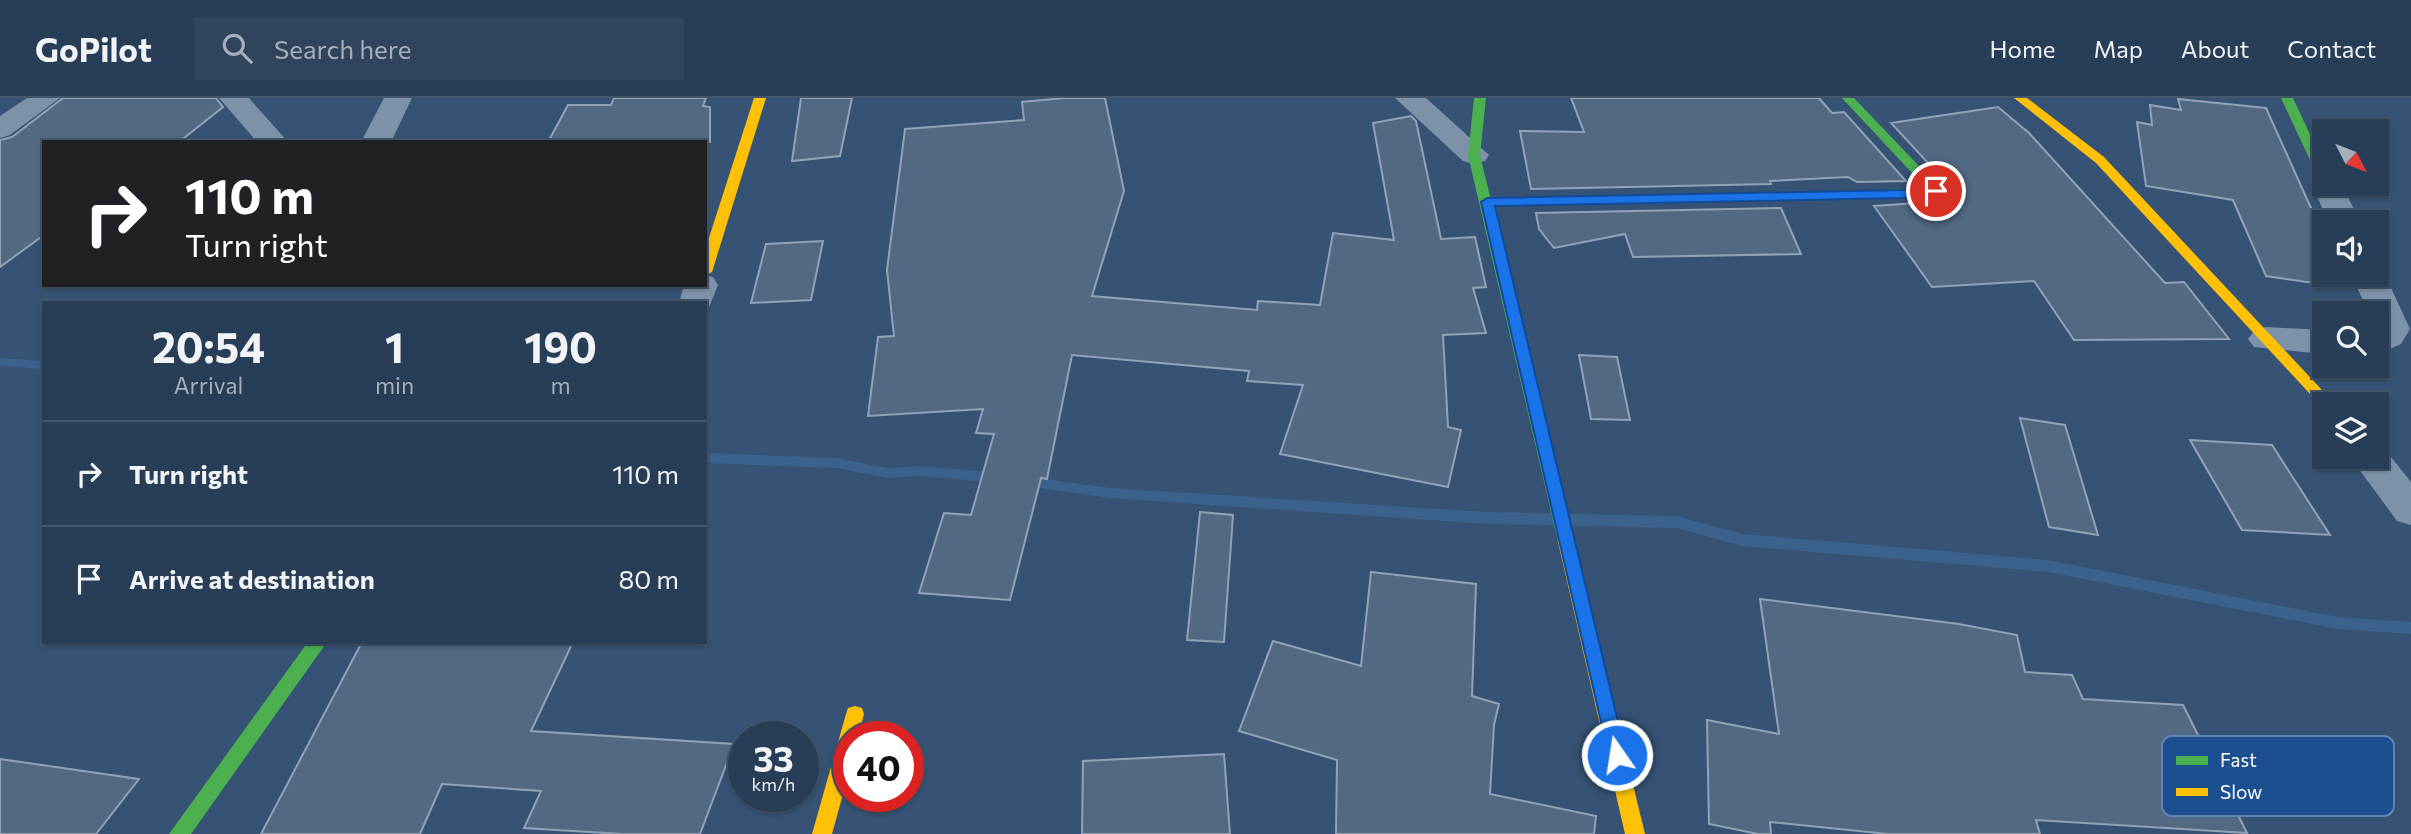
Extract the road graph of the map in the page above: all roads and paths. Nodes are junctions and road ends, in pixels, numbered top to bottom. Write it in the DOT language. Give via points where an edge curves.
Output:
graph roads {
  1 [pos="46,98"];
  2 [pos="233,98"];
  3 [pos="398,98"];
  4 [pos="760,98"];
  5 [pos="1409,98"];
  6 [pos="1480,98"];
  7 [pos="1848,98"];
  8 [pos="2020,98"];
  9 [pos="2287,98"];
  10 [pos="0,129"];
  11 [pos="271,140"];
  12 [pos="377,140"];
  13 [pos="2312,151"];
  14 [pos="1474,155"];
  15 [pos="1487,202"];
  16 [pos="707,266"];
  17 [pos="2389,320"];
  18 [pos="2389,336"];
  19 [pos="2266,339"];
  20 [pos="2312,341"];
  21 [pos="2317,392"];
  22 [pos="2379,469"];
  23 [pos="2411,510"];
  24 [pos="317,644"];
  25 [pos="855,713"];
  26 [pos="179,834"];
  27 [pos="822,834"];
  28 [pos="1635,834"];
  1 -- 10 [label="street"];
  2 -- 11 [label="street"];
  3 -- 12 [label="street"];
  4 -- 16 [label="street"];
  5 -- 14 [label="street"];
  6 -- 14 [label="street"];
  7 -- 15 [label="street" via="1936,191"];
  8 -- 19 [label="street" via="2100,160"];
  9 -- 13 [label="street"];
  14 -- 15 [label="street"];
  15 -- 28 [label="street"];
  17 -- 18 [label="street" via="2393,329"];
  19 -- 20 [label="street"];
  19 -- 21 [label="street"];
  22 -- 23 [label="street"];
  24 -- 26 [label="street"];
  25 -- 27 [label="street"];
}
